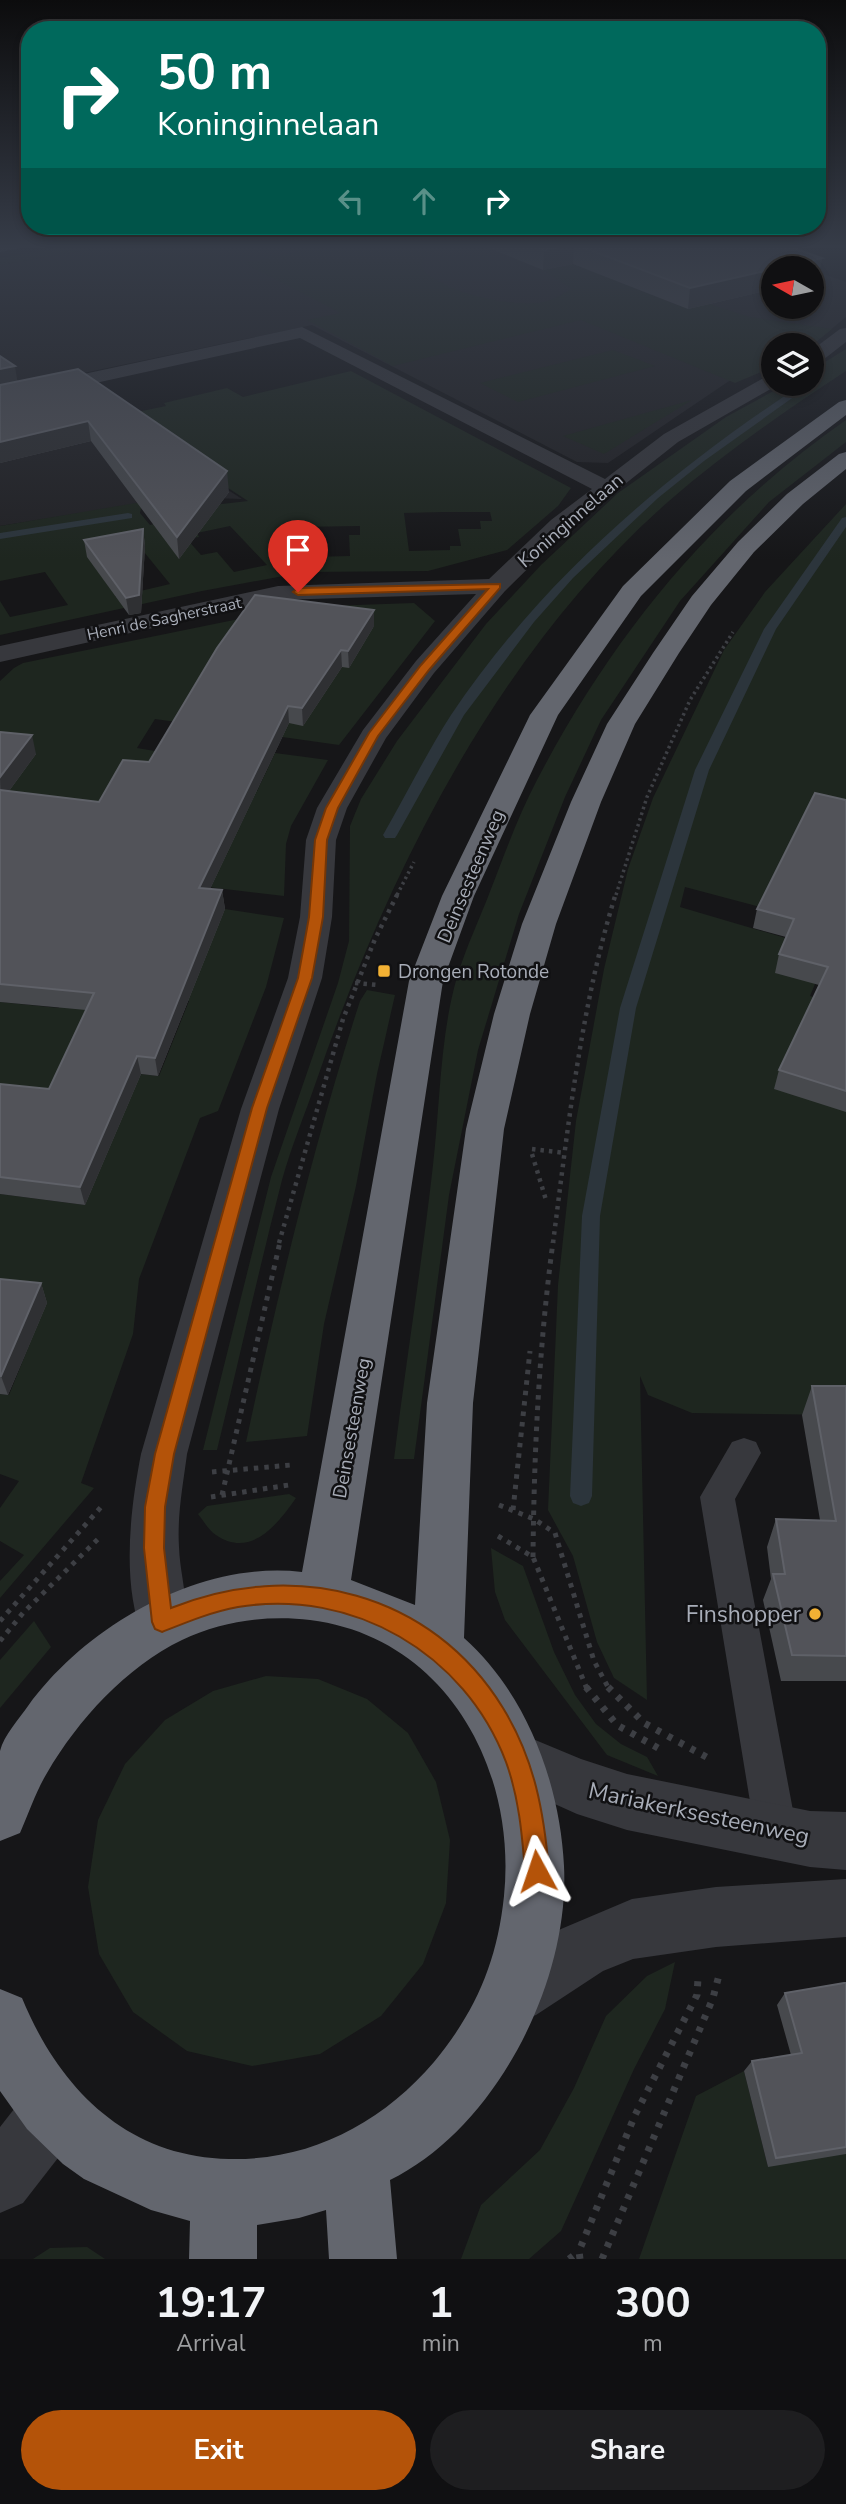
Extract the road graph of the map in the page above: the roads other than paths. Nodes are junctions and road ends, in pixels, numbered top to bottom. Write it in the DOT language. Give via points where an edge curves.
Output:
graph roads {
  1 [pos="222,349"];
  2 [pos="336,349"];
  3 [pos="761,387"];
  4 [pos="0,398"];
  5 [pos="846,406"];
  6 [pos="846,457"];
  7 [pos="605,487"];
  8 [pos="496,586"];
  9 [pos="0,654"];
  10 [pos="744,1453"];
  11 [pos="323,1597"];
  12 [pos="162,1622"];
  13 [pos="438,1649"];
  14 [pos="516,1759"];
  15 [pos="0,1813"];
  16 [pos="776,1832"];
  17 [pos="846,1841"];
  18 [pos="846,1908"];
  19 [pos="514,1993"];
  20 [pos="0,2020"];
  21 [pos="52,2113"];
  22 [pos="356,2167"];
  23 [pos="0,2180"];
  24 [pos="223,2194"];
  25 [pos="223,2259"];
  26 [pos="363,2259"];
  1 -- 4 [label="street"];
  2 -- 7 [label="street"];
  3 -- 7 [label="street, Koninginnelaan" via="671,438"];
  5 -- 11 [label="highway, Deinsesteenweg" via="738,486 632,591 544,715 458,896 426,981"];
  6 -- 13 [label="highway" via="746,547 666,653 621,724 540,924 512,1014 485,1129 450,1403"];
  7 -- 8 [label="street, Koninginnelaan"];
  8 -- 9 [label="street, Henri de Sagherstraat" via="278,593"];
  8 -- 12 [label="street, Koninginnelaan" via="425,667 373,736 332,808 321,840 316,917 305,978 260,1108 164,1454 154,1548"];
  10 -- 16 [label="lane" via="717,1497"];
  11 -- 12 [label="highway" via="238,1597"];
  11 -- 13 [label="highway" via="364,1607 403,1625"];
  12 -- 15 [label="highway" via="118,1649 77,1684 41,1728 12,1777"];
  13 -- 14 [label="highway" via="496,1717"];
  14 -- 16 [label="street, Mariakerksesteenweg" via="627,1802"];
  14 -- 19 [label="highway" via="532,1812 537,1871 532,1932"];
  16 -- 17 [label="street, Mariakerksesteenweg"];
  18 -- 19 [label="street" via="632,1929 582,1950"];
  19 -- 22 [label="highway" via="487,2045 451,2094 407,2135"];
  20 -- 21 [label="highway" via="6,2040"];
  21 -- 23 [label="street"];
  21 -- 24 [label="highway" via="101,2154 159,2182"];
  22 -- 24 [label="highway" via="291,2189"];
  22 -- 26 [label="highway"];
  24 -- 25 [label="highway"];
}
